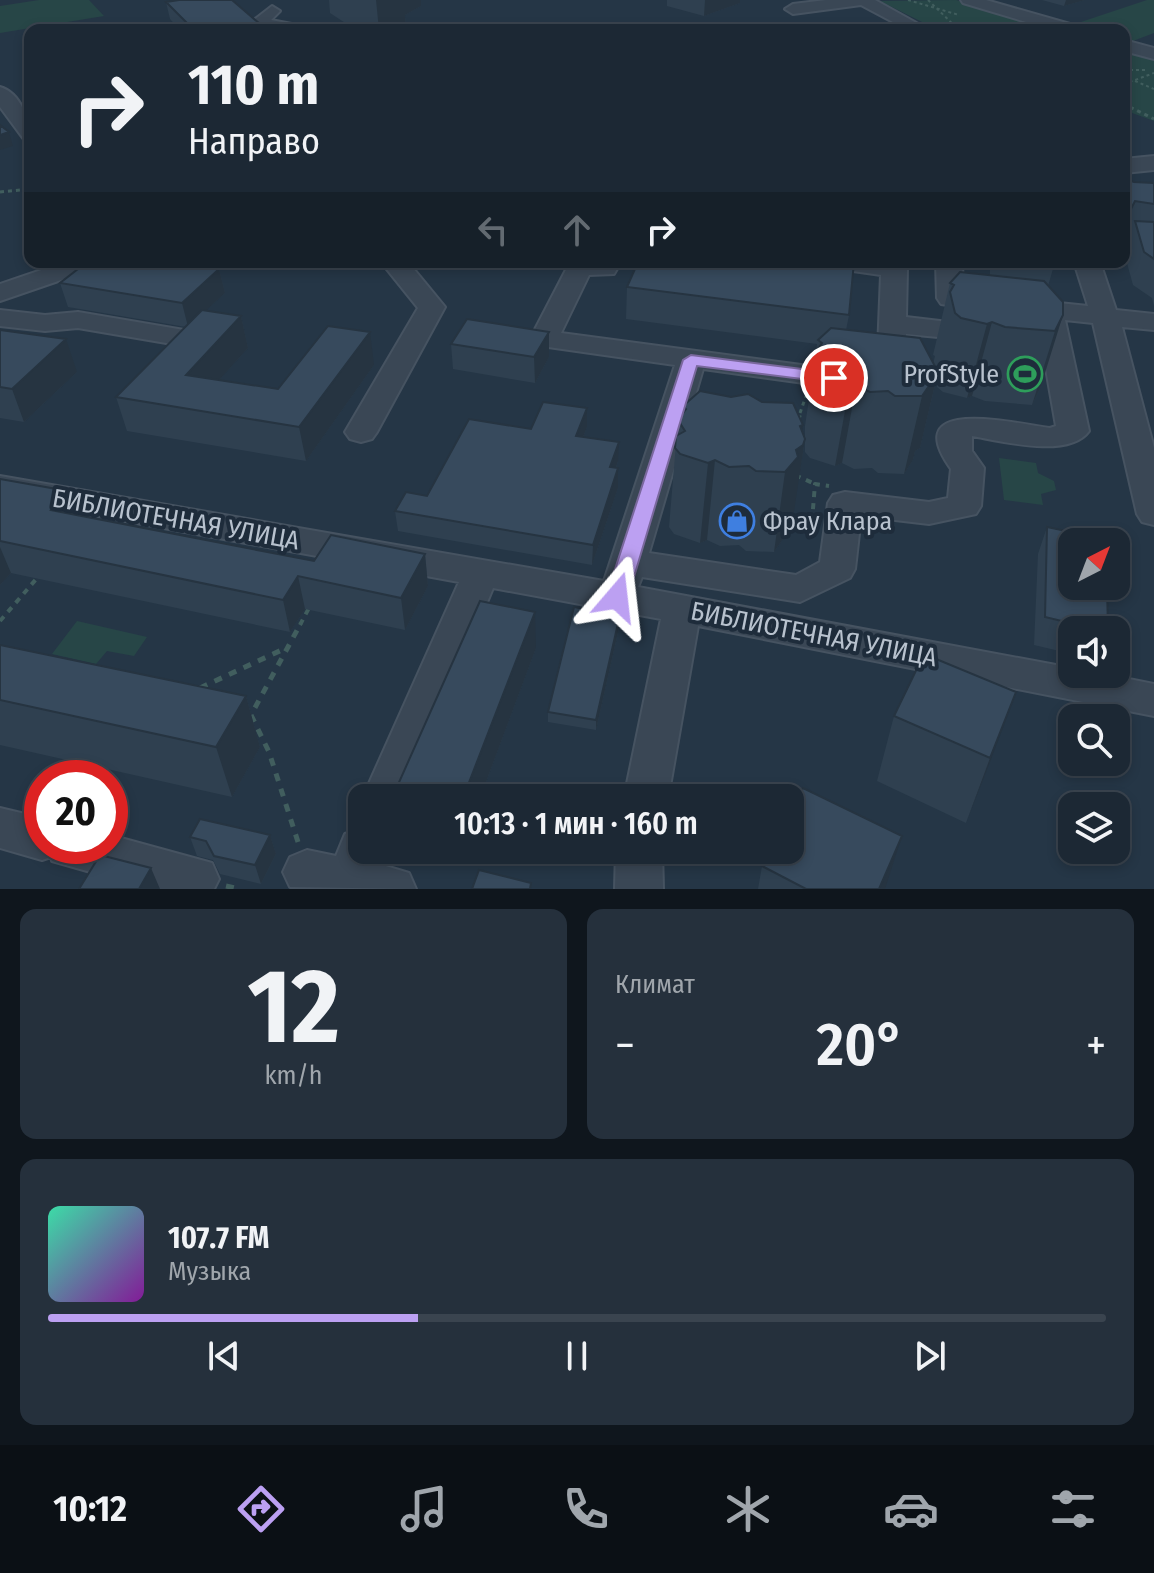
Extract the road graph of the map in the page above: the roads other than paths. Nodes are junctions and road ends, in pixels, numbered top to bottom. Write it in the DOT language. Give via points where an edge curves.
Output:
graph roads {
  1 [pos="863,0"];
  2 [pos="969,0"];
  3 [pos="786,4"];
  4 [pos="272,11"];
  5 [pos="263,24"];
  6 [pos="818,24"];
  7 [pos="909,24"];
  8 [pos="1051,24"];
  9 [pos="1130,49"];
  10 [pos="1150,62"];
  11 [pos="0,93"];
  12 [pos="24,126"];
  13 [pos="1130,243"];
  14 [pos="1154,245"];
  15 [pos="73,268"];
  16 [pos="399,268"];
  17 [pos="579,268"];
  18 [pos="885,268"];
  19 [pos="949,268"];
  20 [pos="1089,268"];
  21 [pos="0,293"];
  22 [pos="1105,317"];
  23 [pos="0,318"];
  24 [pos="1154,322"];
  25 [pos="893,324"];
  26 [pos="1037,332"];
  27 [pos="184,338"];
  28 [pos="691,360"];
  29 [pos="361,432"];
  30 [pos="1147,455"];
  31 [pos="0,487"];
  32 [pos="1154,514"];
  33 [pos="628,562"];
  34 [pos="481,573"];
  35 [pos="617,597"];
  36 [pos="682,609"];
  37 [pos="1154,700"];
  38 [pos="390,784"];
  39 [pos="649,784"];
  40 [pos="0,828"];
  41 [pos="24,834"];
  42 [pos="91,864"];
  43 [pos="639,864"];
  44 [pos="195,879"];
  45 [pos="639,889"];
  1 -- 3 [label="street"];
  1 -- 7 [label="street"];
  2 -- 8 [label="street"];
  3 -- 6 [label="street"];
  4 -- 5 [label="street" via="258,23"];
  9 -- 10 [label="street"];
  11 -- 12 [label="street"];
  13 -- 14 [label="street"];
  15 -- 21 [label="street"];
  16 -- 29 [label="street" via="432,307"];
  17 -- 28 [label="street" via="544,339"];
  18 -- 25 [label="street" via="894,269"];
  19 -- 26 [label="street" via="950,298"];
  20 -- 22 [label="street"];
  22 -- 24 [label="street"];
  22 -- 26 [label="street"];
  22 -- 30 [label="street"];
  23 -- 27 [label="street" via="78,320"];
  25 -- 26 [label="street"];
  25 -- 28 [label="street" via="891,386"];
  26 -- 33 [label="street" via="1073,431 1052,438 956,429 956,452 968,468 964,506 929,513 845,503 837,569 800,589"];
  28 -- 33 [label="street" via="680,448"];
  30 -- 32 [label="street"];
  31 -- 34 [label="street, БИБЛИОТЕЧНАЯ УЛИЦА"];
  33 -- 35 [label="street"];
  34 -- 35 [label="street, БИБЛИОТЕЧНАЯ УЛИЦА"];
  34 -- 38 [label="street"];
  35 -- 36 [label="street, БИБЛИОТЕЧНАЯ УЛИЦА"];
  36 -- 37 [label="street, БИБЛИОТЕЧНАЯ УЛИЦА"];
  36 -- 39 [label="street"];
  40 -- 41 [label="street"];
  42 -- 44 [label="street"];
  43 -- 45 [label="street"];
}
